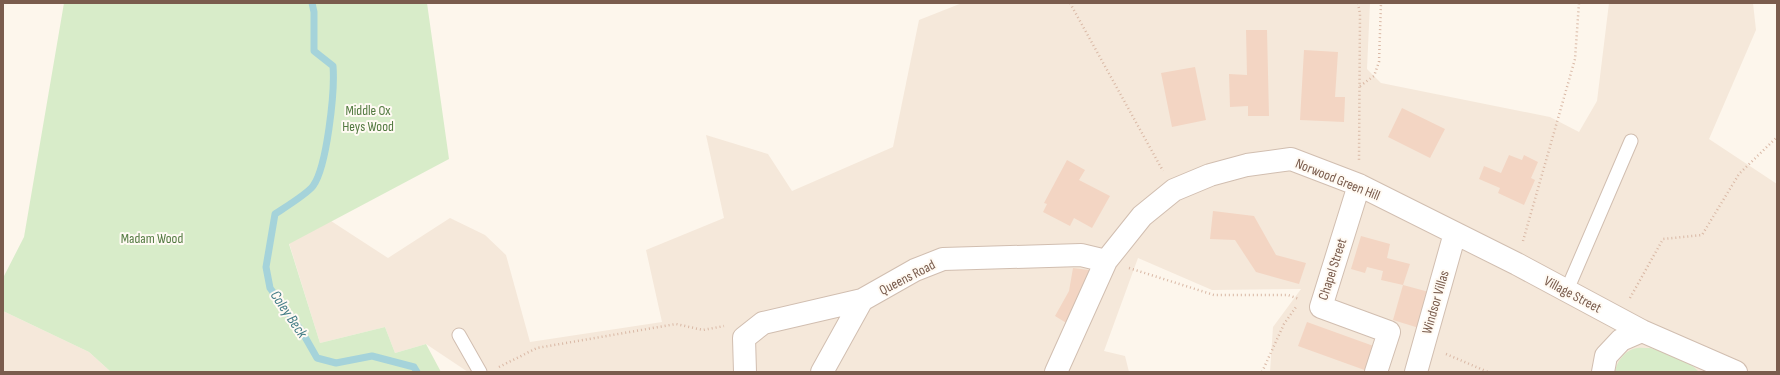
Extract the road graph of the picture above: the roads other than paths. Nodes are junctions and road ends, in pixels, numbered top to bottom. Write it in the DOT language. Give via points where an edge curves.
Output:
graph roads {
  1 [pos="1631,140"];
  2 [pos="1359,185"];
  3 [pos="1413,211"];
  4 [pos="1455,232"];
  5 [pos="1106,261"];
  6 [pos="1567,290"];
  7 [pos="862,300"];
  8 [pos="1642,330"];
  9 [pos="459,335"];
  10 [pos="1728,371"];
  11 [pos="480,372"];
  12 [pos="745,372"];
  13 [pos="822,372"];
  14 [pos="1056,372"];
  15 [pos="1376,372"];
  16 [pos="1416,372"];
  17 [pos="1603,372"];
  1 -- 6 [label="lane"];
  2 -- 3 [label="street, Norwood Green Hill"];
  2 -- 5 [label="street, Norwood Green Hill" via="1291,159 1248,165 1210,175 1174,190 1142,216"];
  2 -- 15 [label="street, Chapel Street" via="1321,307 1389,332"];
  3 -- 4 [label="street, Village Street"];
  4 -- 6 [label="street, Village Street"];
  4 -- 16 [label="street, Windsor Villas"];
  5 -- 7 [label="street, Queens Road" via="1081,255 942,259 915,270"];
  5 -- 14 [label="street, Norwood Green Hill"];
  6 -- 8 [label="street, Village Street"];
  7 -- 12 [label="street" via="763,323 744,338"];
  7 -- 13 [label="street, Queens Road"];
  8 -- 10 [label="street, Village Street"];
  8 -- 17 [label="street" via="1622,340 1606,356"];
  9 -- 11 [label="lane"];
}
